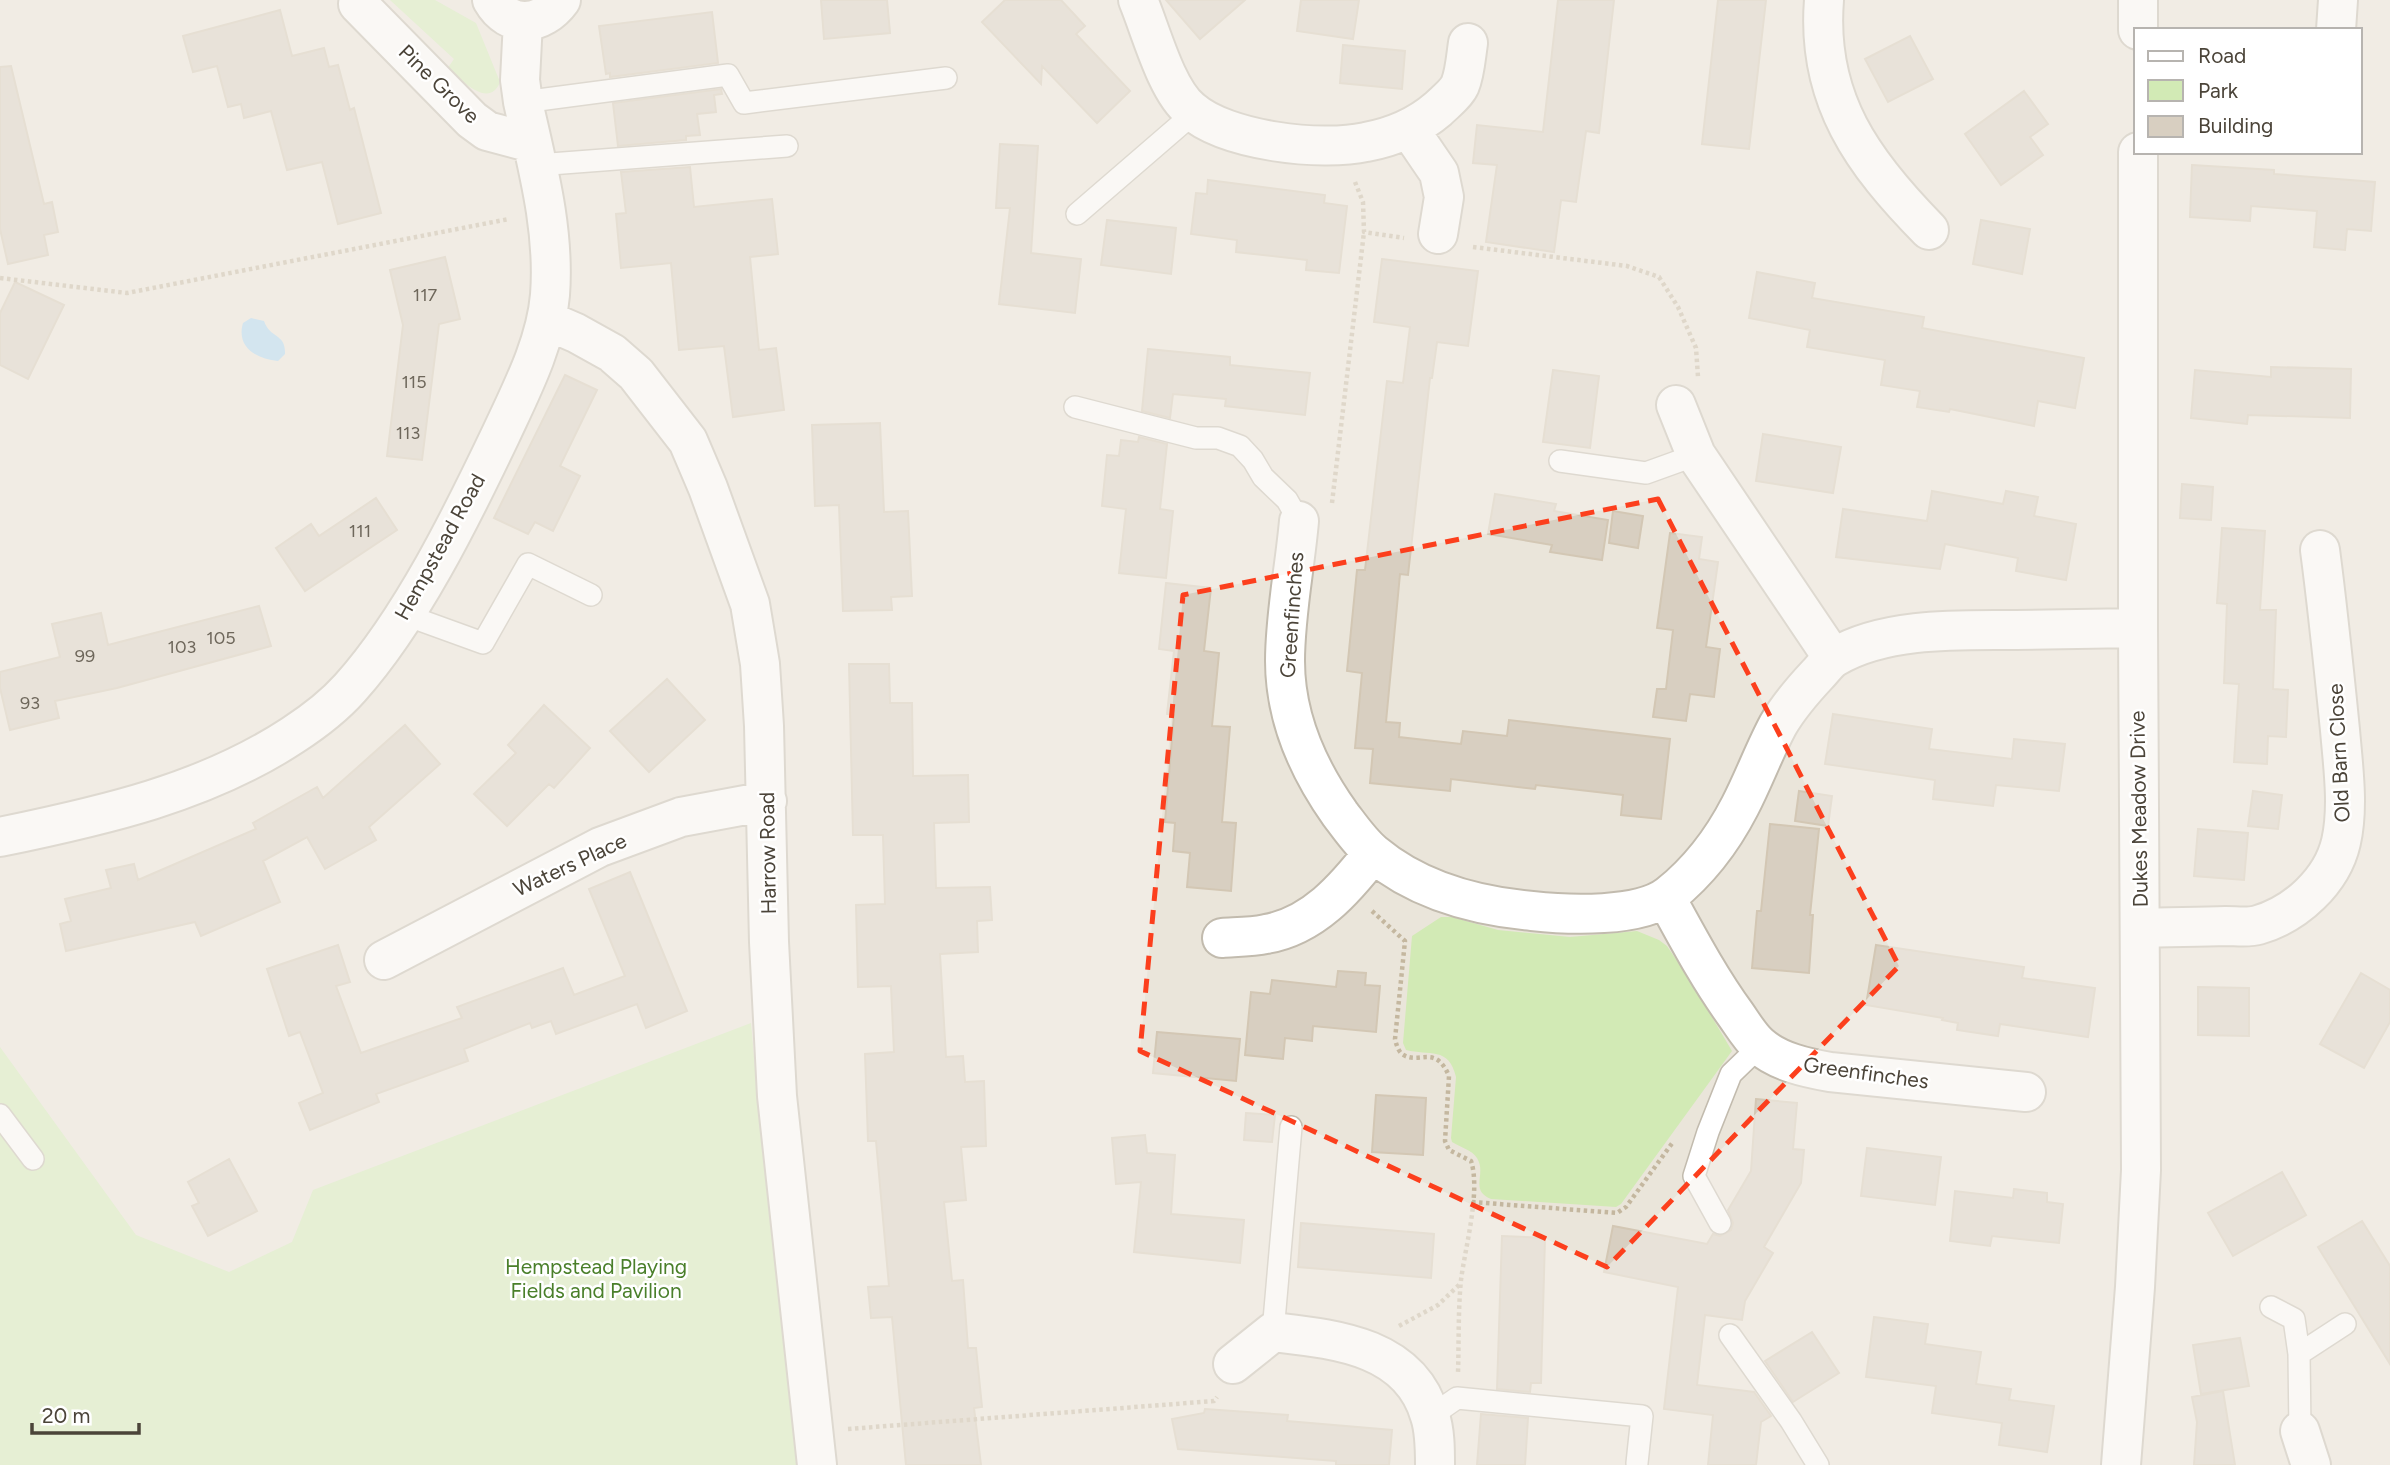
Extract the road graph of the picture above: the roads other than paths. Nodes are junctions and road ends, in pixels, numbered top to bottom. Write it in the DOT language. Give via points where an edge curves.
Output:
graph roads {
  1 [pos="492,0"];
  2 [pos="561,0"];
  3 [pos="1138,0"];
  4 [pos="1824,0"];
  5 [pos="2138,0"];
  6 [pos="2338,0"];
  7 [pos="358,4"];
  8 [pos="523,21"];
  9 [pos="2138,28"];
  10 [pos="2336,28"];
  11 [pos="1468,43"];
  12 [pos="946,78"];
  13 [pos="523,102"];
  14 [pos="1194,113"];
  15 [pos="1409,129"];
  16 [pos="787,146"];
  17 [pos="535,154"];
  18 [pos="2138,154"];
  19 [pos="1077,214"];
  20 [pos="1929,230"];
  21 [pos="1437,239"];
  22 [pos="546,320"];
  23 [pos="1676,405"];
  24 [pos="1075,407"];
  25 [pos="1696,455"];
  26 [pos="1560,461"];
  27 [pos="1299,521"];
  28 [pos="2320,550"];
  29 [pos="591,595"];
  30 [pos="403,614"];
  31 [pos="2137,628"];
  32 [pos="1833,658"];
  33 [pos="767,801"];
  34 [pos="0,837"];
  35 [pos="1373,853"];
  36 [pos="1666,898"];
  37 [pos="2140,928"];
  38 [pos="1222,938"];
  39 [pos="384,960"];
  40 [pos="1760,1046"];
  41 [pos="2026,1092"];
  42 [pos="0,1115"];
  43 [pos="1291,1127"];
  44 [pos="33,1159"];
  45 [pos="1720,1223"];
  46 [pos="2271,1307"];
  47 [pos="2346,1324"];
  48 [pos="1273,1332"];
  49 [pos="1730,1335"];
  50 [pos="2299,1354"];
  51 [pos="1233,1363"];
  52 [pos="1444,1407"];
  53 [pos="814,1448"];
  54 [pos="2305,1448"];
  55 [pos="1637,1462"];
  56 [pos="1435,1465"];
  57 [pos="1818,1465"];
  58 [pos="2121,1465"];
  1 -- 8 [label="street" via="511,19"];
  2 -- 8 [label="street" via="545,17"];
  3 -- 14 [label="street" via="1172,86"];
  4 -- 20 [label="street" via="1823,46 1848,129 1896,196"];
  5 -- 9 [label="street"];
  6 -- 10 [label="street"];
  7 -- 17 [label="street, Pine Grove" via="472,120"];
  8 -- 13 [label="street, Hempstead Road"];
  11 -- 15 [label="street" via="1460,86"];
  12 -- 13 [label="lane" via="744,103 728,75"];
  13 -- 17 [label="street, Hempstead Road"];
  14 -- 15 [label="street" via="1238,135 1269,140 1344,145"];
  14 -- 19 [label="lane"];
  15 -- 21 [label="street" via="1439,173 1444,197"];
  16 -- 17 [label="lane"];
  17 -- 22 [label="street, Hempstead Road" via="552,245"];
  18 -- 31 [label="street, Dukes Meadow Drive"];
  22 -- 30 [label="street, Hempstead Road" via="522,388 485,466"];
  22 -- 33 [label="street, Harrow Road" via="612,353 636,374 688,442 750,604 760,664"];
  23 -- 25 [label="street"];
  24 -- 27 [label="lane" via="1240,446 1287,499"];
  25 -- 26 [label="lane" via="1646,473"];
  25 -- 32 [label="street"];
  27 -- 35 [label="street, Greenfinches" via="1285,661 1295,730 1329,798"];
  28 -- 37 [label="street, Old Barn Close" via="2343,775 2344,822 2334,863 2308,897 2256,926"];
  29 -- 30 [label="lane" via="528,564 483,643"];
  30 -- 34 [label="street, Hempstead Road" via="349,689 292,736 240,766 188,789 117,811"];
  31 -- 32 [label="street, Greenfinches" via="1973,630 1890,637"];
  31 -- 37 [label="street, Dukes Meadow Drive"];
  32 -- 36 [label="street, Greenfinches" via="1779,723 1740,806 1706,859"];
  33 -- 39 [label="street, Waters Place" via="681,817 600,847"];
  33 -- 53 [label="street, Harrow Road" via="777,1096"];
  35 -- 36 [label="street, Greenfinches" via="1436,890 1509,909 1598,915"];
  35 -- 38 [label="street" via="1345,888 1290,928"];
  36 -- 40 [label="street, Greenfinches" via="1727,1003"];
  37 -- 58 [label="street, Dukes Meadow Drive" via="2141,1170"];
  40 -- 41 [label="street, Greenfinches" via="1780,1058 1830,1072"];
  40 -- 45 [label="lane" via="1731,1074 1694,1175"];
  42 -- 44 [label="lane"];
  43 -- 48 [label="lane"];
  46 -- 50 [label="lane" via="2294,1319"];
  47 -- 50 [label="lane"];
  48 -- 51 [label="street"];
  48 -- 52 [label="street" via="1366,1348 1389,1361 1421,1394"];
  49 -- 57 [label="lane"];
  50 -- 54 [label="lane"];
  52 -- 55 [label="lane" via="1642,1416"];
  52 -- 56 [label="street"];
}
